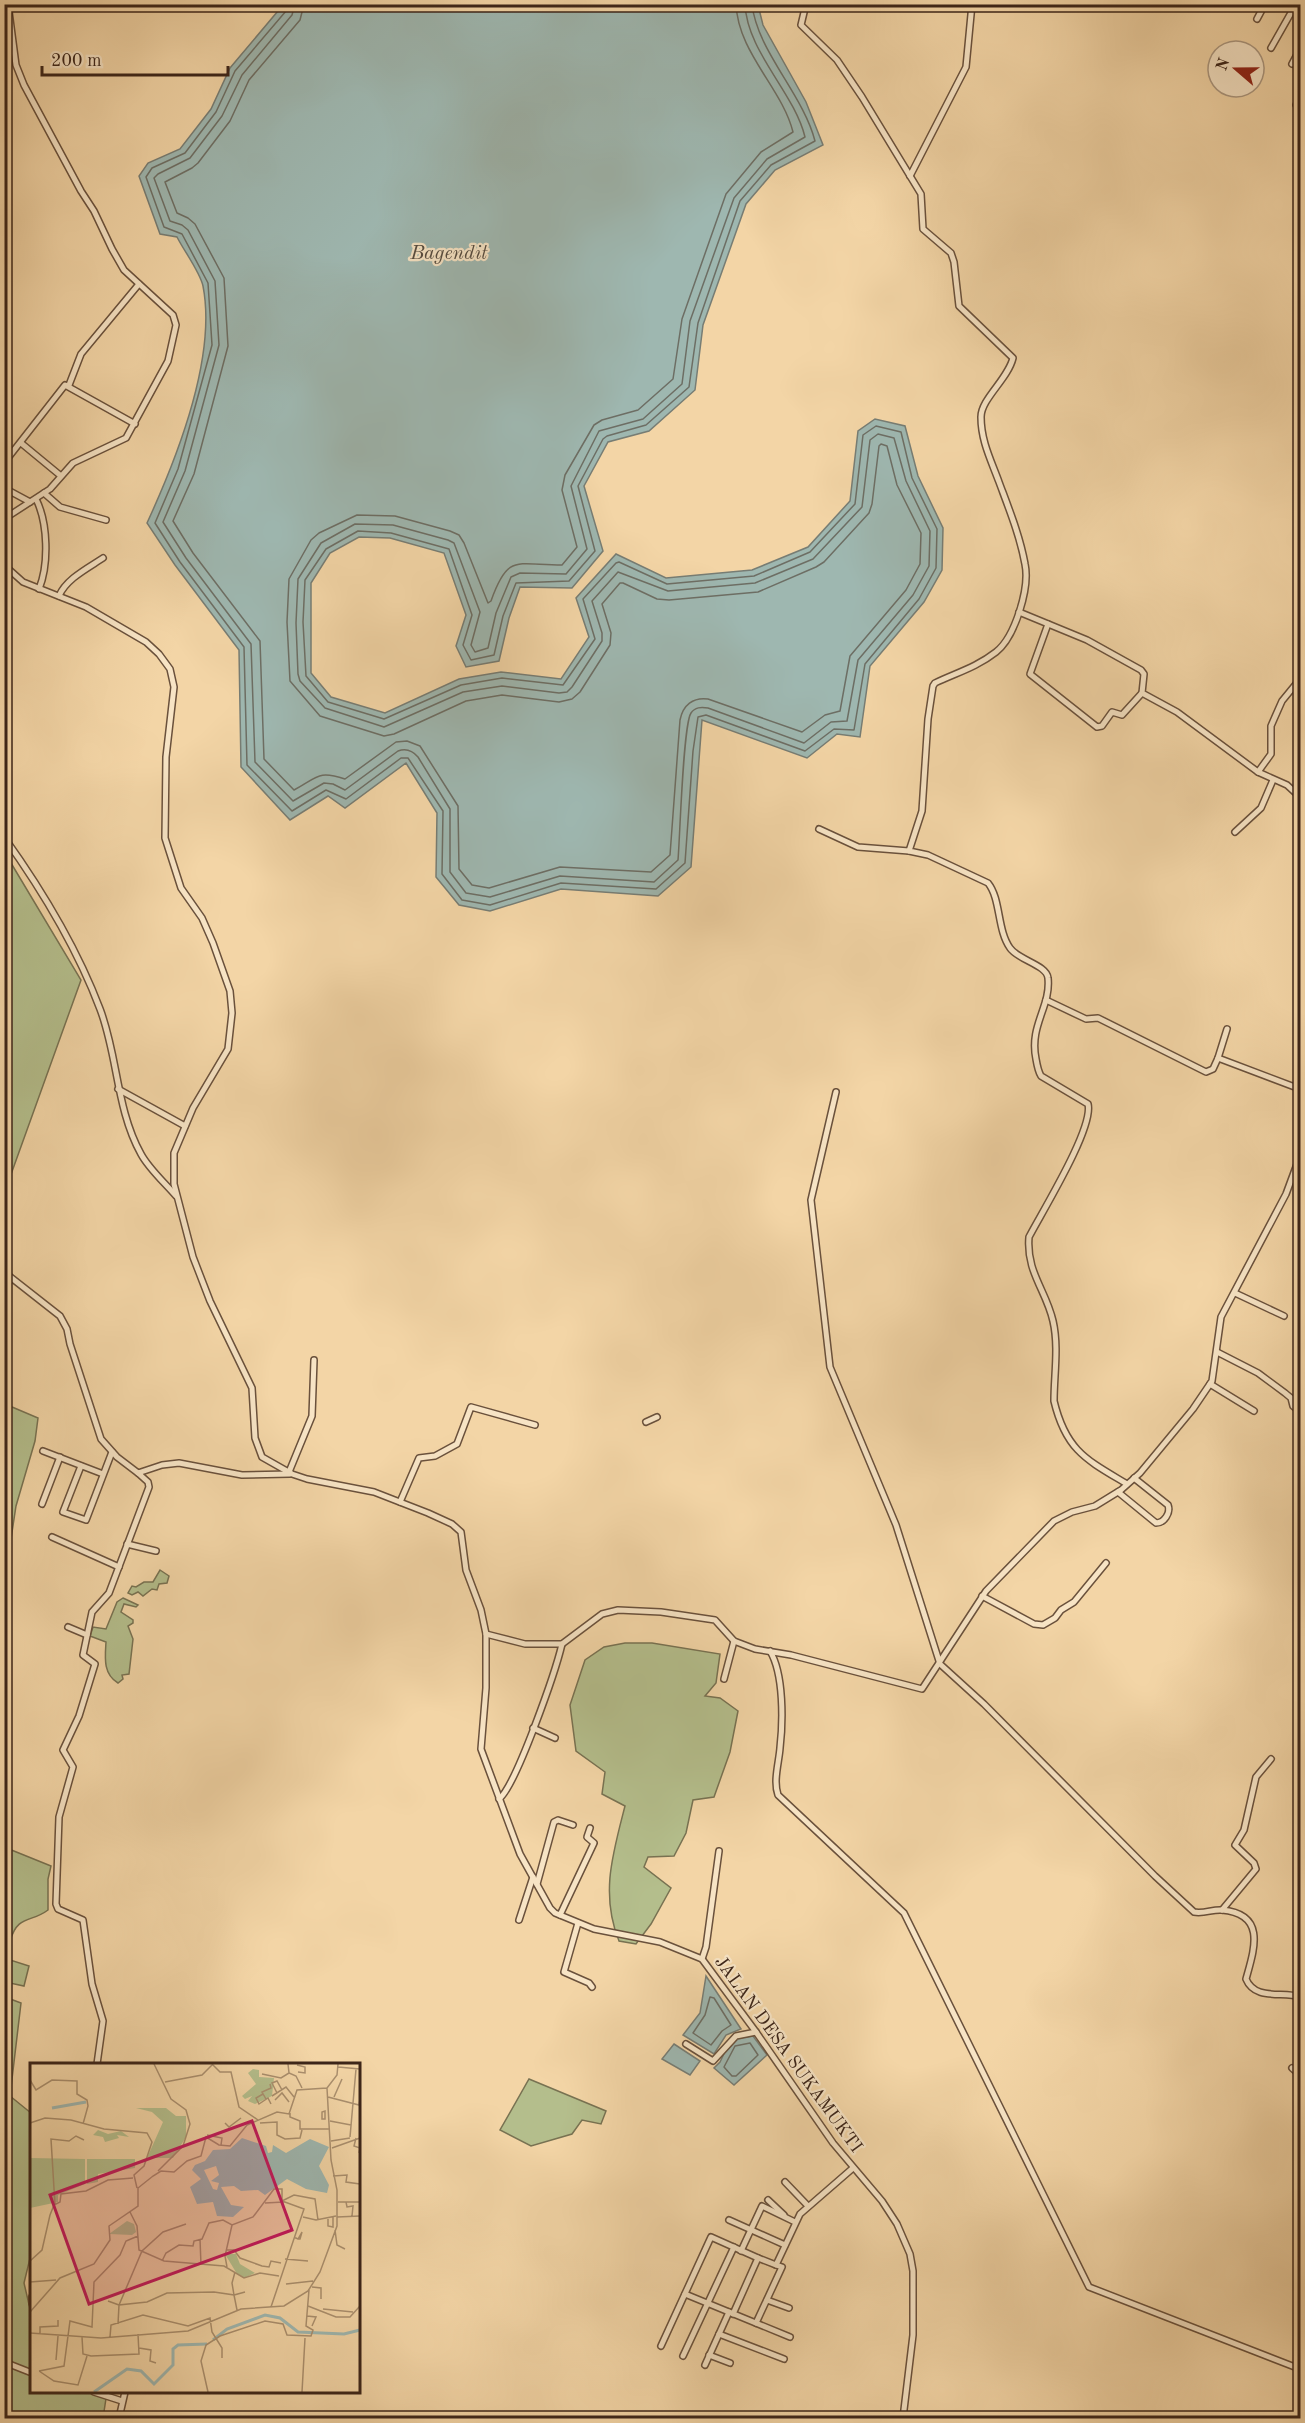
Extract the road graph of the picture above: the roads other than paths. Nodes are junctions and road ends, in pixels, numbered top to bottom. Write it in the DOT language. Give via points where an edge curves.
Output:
graph roads {
  1 [pos="8,4"];
  2 [pos="807,4"];
  3 [pos="972,4"];
  4 [pos="1265,4"];
  5 [pos="1296,4"];
  6 [pos="1257,19"];
  7 [pos="1271,48"];
  8 [pos="1300,49"];
  9 [pos="1292,64"];
  10 [pos="1300,97"];
  11 [pos="1300,111"];
  12 [pos="910,176"];
  13 [pos="139,284"];
  14 [pos="69,385"];
  15 [pos="135,424"];
  16 [pos="21,443"];
  17 [pos="4,463"];
  18 [pos="61,476"];
  19 [pos="4,488"];
  20 [pos="44,493"];
  21 [pos="33,501"];
  22 [pos="4,519"];
  23 [pos="106,520"];
  24 [pos="103,558"];
  25 [pos="4,565"];
  26 [pos="39,589"];
  27 [pos="59,596"];
  28 [pos="1019,612"];
  29 [pos="1048,624"];
  30 [pos="1300,679"];
  31 [pos="1142,693"];
  32 [pos="1258,772"];
  33 [pos="1273,780"];
  34 [pos="1300,796"];
  35 [pos="819,829"];
  36 [pos="1235,832"];
  37 [pos="4,837"];
  38 [pos="909,851"];
  39 [pos="1046,1000"];
  40 [pos="1227,1029"];
  41 [pos="1222,1059"];
  42 [pos="118,1089"];
  43 [pos="1300,1089"];
  44 [pos="836,1092"];
  45 [pos="184,1128"];
  46 [pos="1300,1156"];
  47 [pos="174,1175"];
  48 [pos="165,1183"];
  49 [pos="177,1197"];
  50 [pos="4,1272"];
  51 [pos="1235,1293"];
  52 [pos="1284,1316"];
  53 [pos="1217,1352"];
  54 [pos="314,1360"];
  55 [pos="1210,1384"];
  56 [pos="1254,1412"];
  57 [pos="1300,1412"];
  58 [pos="655,1418"];
  59 [pos="646,1422"];
  60 [pos="535,1425"];
  61 [pos="43,1451"];
  62 [pos="112,1452"];
  63 [pos="60,1457"];
  64 [pos="81,1466"];
  65 [pos="141,1472"];
  66 [pos="290,1473"];
  67 [pos="103,1474"];
  68 [pos="1134,1478"];
  69 [pos="1127,1484"];
  70 [pos="1118,1492"];
  71 [pos="400,1502"];
  72 [pos="42,1504"];
  73 [pos="52,1537"];
  74 [pos="127,1544"];
  75 [pos="156,1551"];
  76 [pos="1106,1563"];
  77 [pos="119,1567"];
  78 [pos="982,1596"];
  79 [pos="68,1628"];
  80 [pos="486,1634"];
  81 [pos="87,1635"];
  82 [pos="734,1641"];
  83 [pos="562,1644"];
  84 [pos="768,1651"];
  85 [pos="940,1664"];
  86 [pos="724,1679"];
  87 [pos="533,1728"];
  88 [pos="555,1738"];
  89 [pos="1271,1759"];
  90 [pos="499,1799"];
  91 [pos="573,1825"];
  92 [pos="590,1828"];
  93 [pos="719,1851"];
  94 [pos="533,1877"];
  95 [pos="537,1884"];
  96 [pos="1222,1910"];
  97 [pos="560,1915"];
  98 [pos="519,1920"];
  99 [pos="578,1923"];
  100 [pos="702,1959"];
  101 [pos="592,1987"];
  102 [pos="1300,1997"];
  103 [pos="756,2032"];
  104 [pos="686,2044"];
  105 [pos="97,2063"];
  106 [pos="1292,2068"];
  107 [pos="1300,2075"];
  108 [pos="854,2168"];
  109 [pos="785,2182"];
  110 [pos="768,2200"];
  111 [pos="808,2206"];
  112 [pos="788,2218"];
  113 [pos="729,2220"];
  114 [pos="795,2222"];
  115 [pos="751,2230"];
  116 [pos="785,2245"];
  117 [pos="734,2247"];
  118 [pos="741,2251"];
  119 [pos="758,2258"];
  120 [pos="776,2265"];
  121 [pos="685,2294"];
  122 [pos="767,2300"];
  123 [pos="707,2304"];
  124 [pos="789,2308"];
  125 [pos="731,2313"];
  126 [pos="756,2323"];
  127 [pos="719,2334"];
  128 [pos="790,2337"];
  129 [pos="661,2346"];
  130 [pos="709,2355"];
  131 [pos="683,2356"];
  132 [pos="784,2359"];
  133 [pos="4,2362"];
  134 [pos="730,2363"];
  135 [pos="705,2365"];
  136 [pos="1300,2369"];
  137 [pos="30,2372"];
  138 [pos="99,2393"];
  139 [pos="124,2393"];
  140 [pos="122,2401"];
  141 [pos="119,2418"];
  142 [pos="903,2418"];
  1 -- 13 [label="street" via="16,65 24,85 124,270"];
  2 -- 12 [label="street" via="801,25 837,60"];
  3 -- 12 [label="street" via="966,67"];
  4 -- 6 [label="street"];
  5 -- 7 [label="street"];
  8 -- 9 [label="street"];
  10 -- 11 [label="street" via="1296,105"];
  12 -- 28 [label="street" via="923,201 923,229 947,248 952,257 960,306 1013,358 1006,375 984,404 981,418 984,444 1015,525 1026,567"];
  13 -- 14 [label="street" via="81,354"];
  13 -- 15 [label="street" via="172,315 176,325 168,361"];
  14 -- 15 [label="street"];
  14 -- 16 [label="street" via="63,386"];
  15 -- 18 [label="street" via="126,438 73,463"];
  16 -- 17 [label="street"];
  16 -- 18 [label="street"];
  18 -- 20 [label="street"];
  19 -- 21 [label="street"];
  20 -- 21 [label="street"];
  20 -- 23 [label="street" via="60,507"];
  21 -- 22 [label="street"];
  21 -- 26 [label="street" via="44,519 45,530 45,569"];
  24 -- 27 [label="street" via="74,578"];
  25 -- 26 [label="street, JALAN DESA SUKAMUKTI" via="23,582"];
  26 -- 27 [label="street, JALAN DESA SUKAMUKTI"];
  27 -- 45 [label="street, JALAN DESA SUKAMUKTI" via="146,642 170,669 174,687 166,757 165,838 181,888 202,918 217,953 230,991 232,1013 228,1049"];
  28 -- 29 [label="street"];
  28 -- 38 [label="street" via="996,652 935,683 928,719 922,811"];
  29 -- 31 [label="street" via="1088,640 1141,670"];
  29 -- 31 [label="street" via="1030,674 1098,727 1112,712 1122,715"];
  30 -- 32 [label="street" via="1281,701 1271,726 1270,756"];
  31 -- 32 [label="street" via="1177,711"];
  32 -- 33 [label="street"];
  33 -- 34 [label="street"];
  33 -- 36 [label="street" via="1261,808"];
  35 -- 38 [label="street" via="858,847"];
  37 -- 42 [label="street" via="63,930 91,986 101,1011"];
  38 -- 39 [label="street" via="928,855 988,883 1008,946 1047,972"];
  39 -- 41 [label="street" via="1086,1019 1098,1018 1206,1072"];
  39 -- 69 [label="street" via="1033,1042 1038,1071 1088,1104 1088,1119 1029,1237 1028,1252 1053,1320 1056,1411 1075,1449"];
  40 -- 41 [label="street"];
  41 -- 43 [label="street"];
  42 -- 45 [label="street"];
  42 -- 48 [label="street" via="141,1155"];
  44 -- 85 [label="street" via="811,1200 830,1367 896,1525"];
  45 -- 47 [label="street, JALAN DESA SUKAMUKTI" via="174,1153"];
  46 -- 51 [label="street" via="1286,1194"];
  47 -- 48 [label="street"];
  47 -- 49 [label="street, JALAN DESA SUKAMUKTI"];
  48 -- 49 [label="street"];
  49 -- 66 [label="street, JALAN DESA SUKAMUKTI" via="210,1301 252,1388 255,1438 262,1457"];
  50 -- 62 [label="street" via="60,1316 95,1425"];
  51 -- 52 [label="street"];
  51 -- 53 [label="street" via="1221,1317"];
  53 -- 55 [label="street"];
  53 -- 57 [label="street" via="1258,1373 1291,1398"];
  54 -- 66 [label="street" via="312,1416"];
  55 -- 56 [label="street"];
  55 -- 68 [label="street"];
  58 -- 59 [label="street"];
  60 -- 71 [label="street" via="471,1407 457,1444 435,1456 419,1458"];
  61 -- 63 [label="street"];
  62 -- 65 [label="street"];
  62 -- 67 [label="street"];
  63 -- 64 [label="street"];
  63 -- 72 [label="street"];
  64 -- 67 [label="street"];
  64 -- 67 [label="street" via="63,1512 86,1520"];
  65 -- 66 [label="street" via="179,1462 242,1475"];
  65 -- 74 [label="street" via="149,1487"];
  66 -- 71 [label="street, JALAN DESA SUKAMUKTI" via="374,1492"];
  68 -- 69 [label="street"];
  68 -- 70 [label="street" via="1168,1505 1164,1520 1156,1523"];
  69 -- 70 [label="street"];
  70 -- 78 [label="street" via="1095,1506 1054,1521"];
  71 -- 80 [label="street, JALAN DESA SUKAMUKTI" via="452,1524 461,1532 466,1570"];
  73 -- 77 [label="street"];
  74 -- 75 [label="street"];
  74 -- 77 [label="street"];
  76 -- 78 [label="street" via="1074,1602 1043,1625"];
  77 -- 81 [label="street" via="107,1596 92,1611"];
  78 -- 85 [label="street"];
  79 -- 81 [label="street"];
  80 -- 83 [label="street" via="525,1644"];
  80 -- 90 [label="street, JALAN DESA SUKAMUKTI" via="481,1745"];
  81 -- 105 [label="street" via="83,1655 95,1664 79,1716 63,1750 73,1767 59,1816 56,1904 58,1909 83,1919 92,1984 104,2021"];
  82 -- 83 [label="street" via="715,1620 618,1610 600,1616"];
  82 -- 84 [label="street"];
  82 -- 86 [label="street"];
  83 -- 87 [label="street"];
  84 -- 85 [label="street" via="920,1689"];
  84 -- 136 [label="street" via="777,1664 780,1689 777,1794 904,1913 1089,2286"];
  85 -- 96 [label="street" via="1194,1912"];
  87 -- 88 [label="street"];
  87 -- 90 [label="street" via="506,1792"];
  89 -- 96 [label="street" via="1256,1777 1244,1830 1234,1845 1256,1869"];
  90 -- 94 [label="street, JALAN DESA SUKAMUKTI"];
  91 -- 95 [label="street" via="554,1822"];
  92 -- 97 [label="street" via="587,1837 594,1843"];
  93 -- 100 [label="street"];
  94 -- 95 [label="street, JALAN DESA SUKAMUKTI"];
  94 -- 98 [label="street"];
  95 -- 97 [label="street, JALAN DESA SUKAMUKTI" via="552,1911"];
  96 -- 102 [label="street" via="1242,1917 1254,1930 1255,1951 1247,1982 1268,1995"];
  97 -- 99 [label="street, JALAN DESA SUKAMUKTI"];
  99 -- 100 [label="street, JALAN DESA SUKAMUKTI" via="660,1942"];
  99 -- 101 [label="street" via="564,1972"];
  100 -- 103 [label="street, JALAN DESA SUKAMUKTI"];
  103 -- 104 [label="street" via="736,2036 713,2061"];
  103 -- 108 [label="street, JALAN DESA SUKAMUKTI"];
  106 -- 107 [label="street"];
  108 -- 111 [label="street"];
  108 -- 142 [label="street, JALAN DESA SUKAMUKTI" via="897,2224 912,2262 913,2335"];
  109 -- 111 [label="street"];
  110 -- 112 [label="street"];
  111 -- 114 [label="street"];
  112 -- 114 [label="street"];
  112 -- 115 [label="street" via="762,2206"];
  113 -- 115 [label="street"];
  114 -- 116 [label="street"];
  115 -- 116 [label="street"];
  115 -- 118 [label="street"];
  116 -- 120 [label="street"];
  117 -- 118 [label="street"];
  117 -- 121 [label="street" via="711,2237"];
  117 -- 123 [label="street"];
  118 -- 119 [label="street"];
  119 -- 120 [label="street"];
  119 -- 125 [label="street"];
  120 -- 122 [label="street" via="782,2267"];
  121 -- 123 [label="street"];
  121 -- 129 [label="street"];
  122 -- 124 [label="street"];
  122 -- 126 [label="street"];
  123 -- 125 [label="street"];
  123 -- 131 [label="street"];
  125 -- 126 [label="street"];
  125 -- 127 [label="street"];
  126 -- 128 [label="street"];
  127 -- 130 [label="street"];
  127 -- 132 [label="street"];
  130 -- 134 [label="street"];
  130 -- 135 [label="street"];
  133 -- 137 [label="street"];
  138 -- 140 [label="street"];
  139 -- 140 [label="street"];
  140 -- 141 [label="street"];
}
